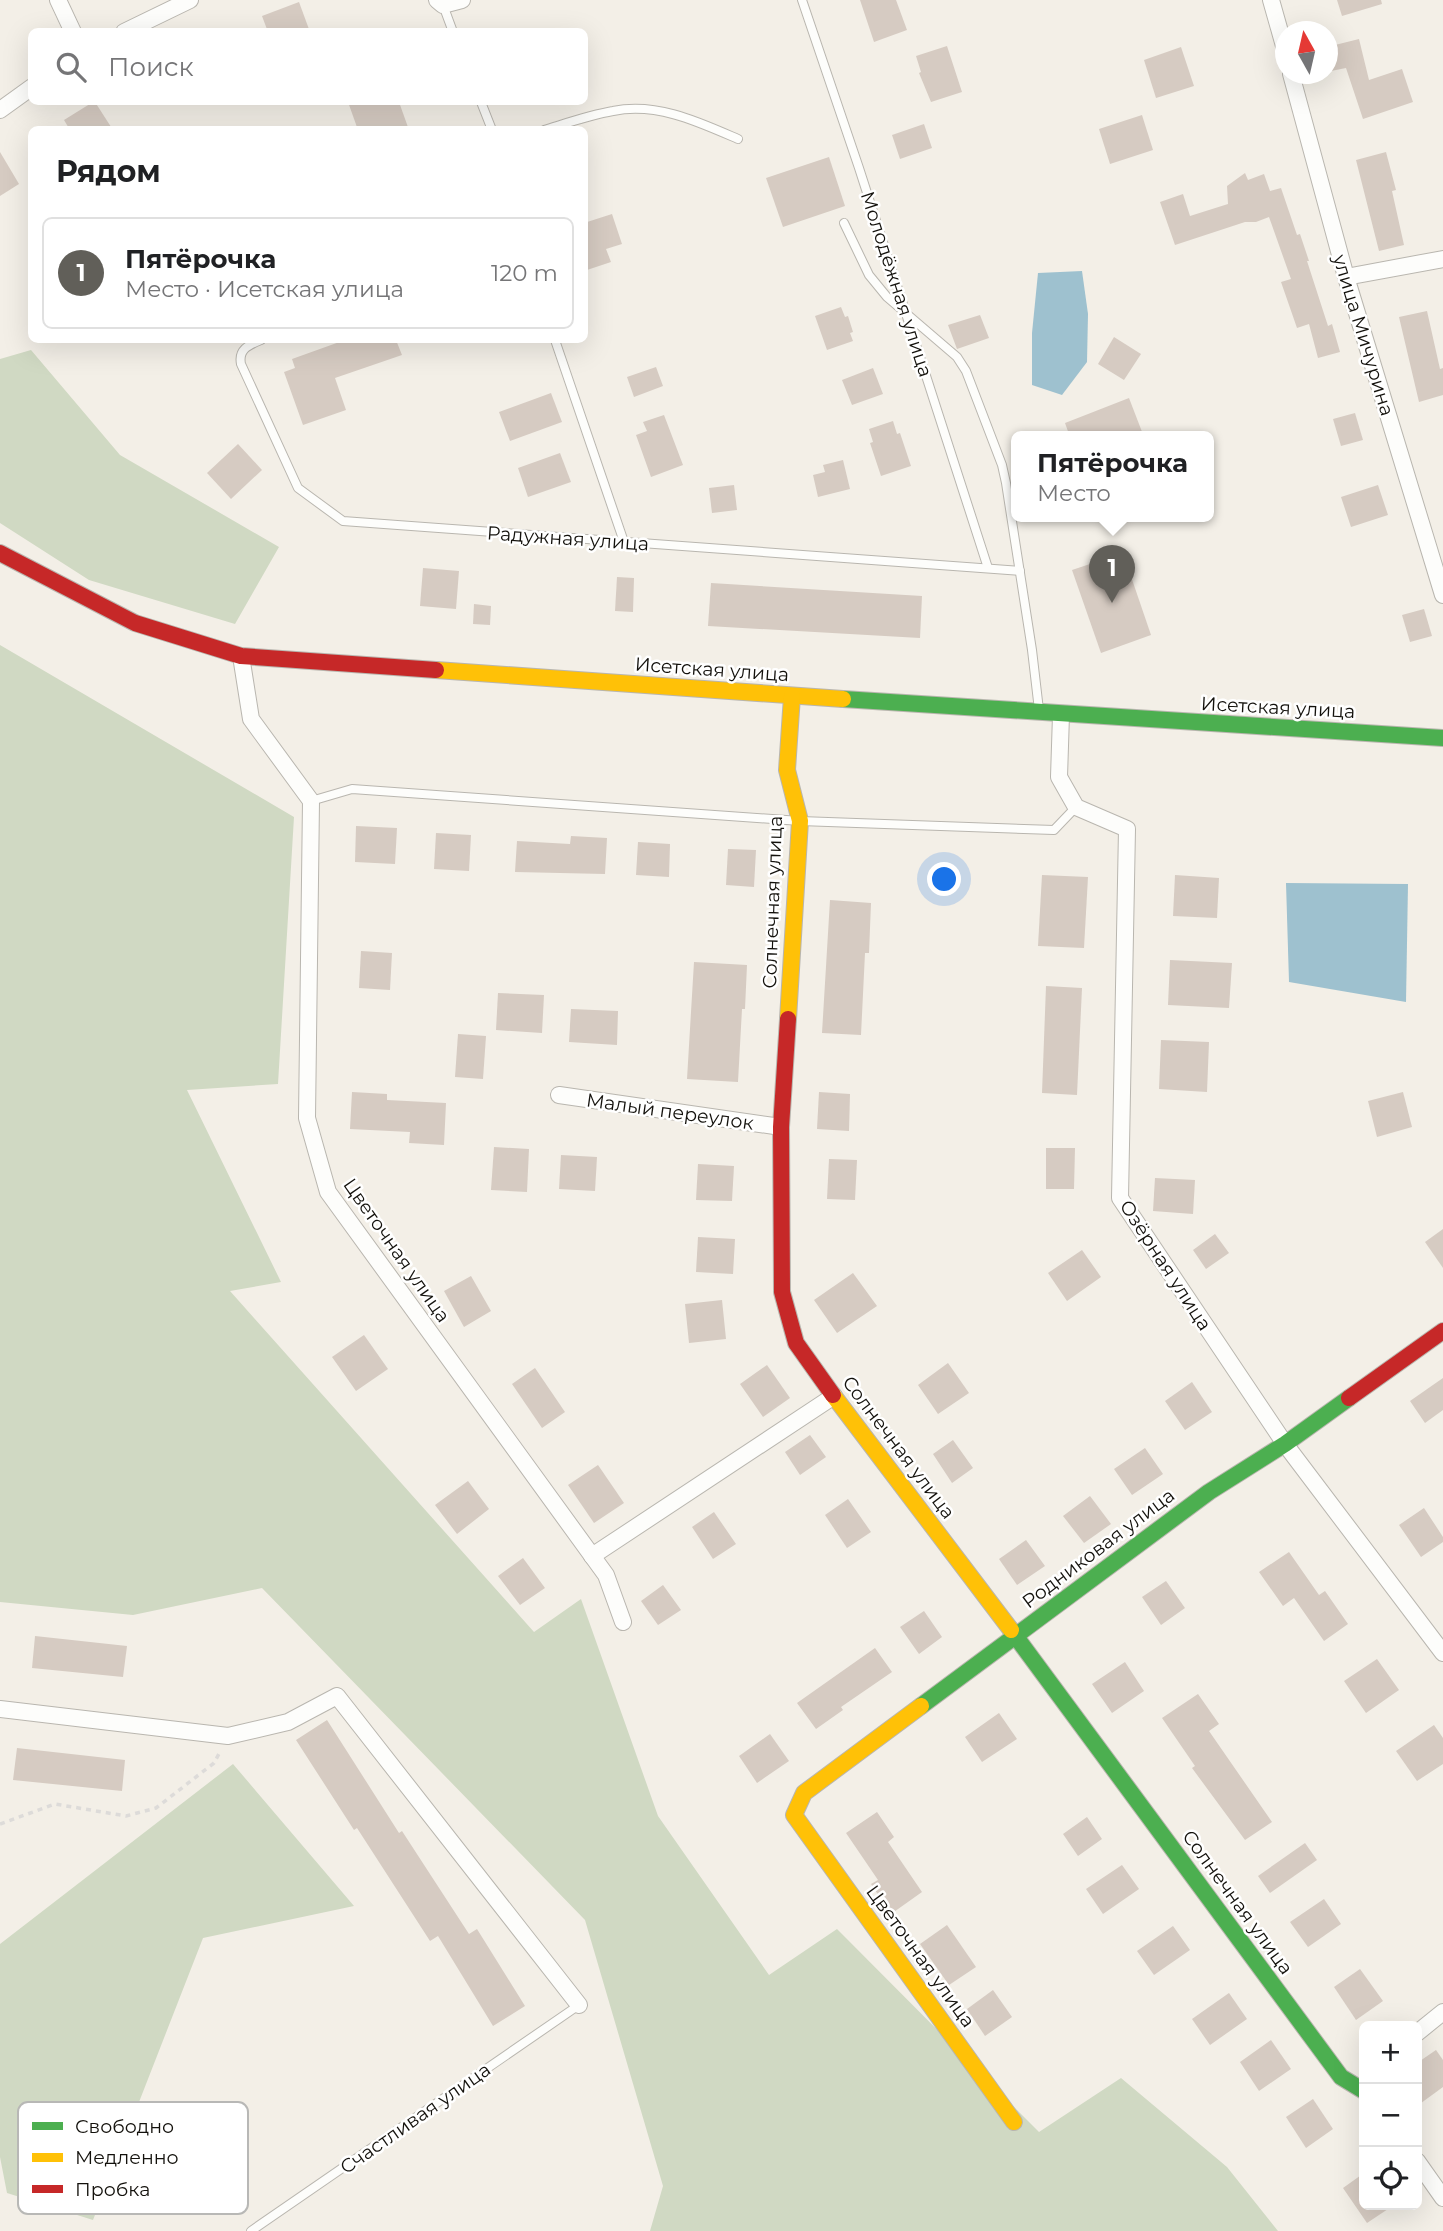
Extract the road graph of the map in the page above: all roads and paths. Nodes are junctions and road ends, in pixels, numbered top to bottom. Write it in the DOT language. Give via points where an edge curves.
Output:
graph roads {
  1 [pos="58,0"];
  2 [pos="191,0"];
  3 [pos="462,0"];
  4 [pos="802,0"];
  5 [pos="1271,0"];
  6 [pos="440,3"];
  7 [pos="1277,21"];
  8 [pos="71,28"];
  9 [pos="132,28"];
  10 [pos="451,28"];
  11 [pos="1294,84"];
  12 [pos="28,90"];
  13 [pos="482,105"];
  14 [pos="0,110"];
  15 [pos="490,126"];
  16 [pos="558,126"];
  17 [pos="738,139"];
  18 [pos="845,223"];
  19 [pos="1443,259"];
  20 [pos="1346,277"];
  21 [pos="907,316"];
  22 [pos="255,343"];
  23 [pos="556,343"];
  24 [pos="1011,518"];
  25 [pos="1012,522"];
  26 [pos="624,542"];
  27 [pos="0,553"];
  28 [pos="988,568"];
  29 [pos="1020,571"];
  30 [pos="1443,596"];
  31 [pos="242,656"];
  32 [pos="792,696"];
  33 [pos="1040,713"];
  34 [pos="1061,715"];
  35 [pos="1443,738"];
  36 [pos="311,801"];
  37 [pos="1076,807"];
  38 [pos="800,821"];
  39 [pos="559,1095"];
  40 [pos="781,1127"];
  41 [pos="1443,1331"];
  42 [pos="834,1396"];
  43 [pos="1285,1444"];
  44 [pos="592,1556"];
  45 [pos="623,1622"];
  46 [pos="1015,1636"];
  47 [pos="1443,1653"];
  48 [pos="0,1709"];
  49 [pos="228,1736"];
  50 [pos="794,1815"];
  51 [pos="0,1824"];
  52 [pos="579,2006"];
  53 [pos="1443,2012"];
  54 [pos="1422,2029"];
  55 [pos="1359,2083"];
  56 [pos="1014,2122"];
  57 [pos="1422,2168"];
  58 [pos="1443,2198"];
  59 [pos="251,2231"];
  1 -- 8 [label="street"];
  2 -- 9 [label="street"];
  3 -- 6 [label="street"];
  4 -- 21 [label="lane, Молодёжная улица"];
  5 -- 7 [label="street"];
  6 -- 10 [label="lane"];
  11 -- 20 [label="street, улица Мичурина"];
  12 -- 14 [label="street"];
  13 -- 15 [label="lane"];
  16 -- 17 [label="lane" via="614,110 635,109 684,116"];
  18 -- 21 [label="lane" via="869,275"];
  19 -- 20 [label="street"];
  20 -- 30 [label="street, улица Мичурина"];
  21 -- 24 [label="lane" via="947,346 966,370 1002,465"];
  21 -- 28 [label="lane, Молодёжная улица"];
  22 -- 26 [label="lane, Радужная улица" via="244,348 241,364 298,488 341,520"];
  23 -- 26 [label="lane"];
  25 -- 29 [label="lane"];
  26 -- 28 [label="lane, Радужная улица"];
  27 -- 31 [label="street, Исетская улица" via="135,623"];
  28 -- 29 [label="lane, Радужная улица"];
  29 -- 33 [label="lane"];
  31 -- 32 [label="street, Исетская улица"];
  31 -- 36 [label="street" via="251,719"];
  32 -- 33 [label="street, Исетская улица"];
  32 -- 38 [label="street, Солнечная улица" via="787,770"];
  33 -- 34 [label="street, Исетская улица"];
  34 -- 35 [label="street, Исетская улица"];
  34 -- 37 [label="street" via="1059,777"];
  36 -- 38 [label="lane" via="352,789"];
  36 -- 44 [label="street, Цветочная улица" via="307,1118 328,1192"];
  37 -- 38 [label="lane" via="1054,830"];
  37 -- 43 [label="street, Озёрная улица" via="1127,829 1120,1198"];
  38 -- 40 [label="street, Солнечная улица"];
  39 -- 40 [label="street, Малый переулок"];
  40 -- 42 [label="street, Солнечная улица" via="782,1292 796,1343"];
  41 -- 43 [label="street, Родниковая улица"];
  42 -- 44 [label="street"];
  42 -- 46 [label="street, Солнечная улица"];
  43 -- 46 [label="street, Родниковая улица" via="1209,1492"];
  43 -- 47 [label="street, Озёрная улица"];
  44 -- 45 [label="street, Цветочная улица" via="606,1574"];
  46 -- 50 [label="street, Родниковая улица" via="804,1793"];
  46 -- 55 [label="street, Солнечная улица" via="1341,2077"];
  48 -- 49 [label="street"];
  49 -- 51 [label="path" via="214,1763 156,1808 126,1816 55,1804"];
  49 -- 52 [label="street" via="288,1723 337,1696"];
  50 -- 56 [label="street, Цветочная улица"];
  52 -- 59 [label="lane, Счастливая улица"];
  53 -- 54 [label="street"];
  57 -- 58 [label="street"];
}
